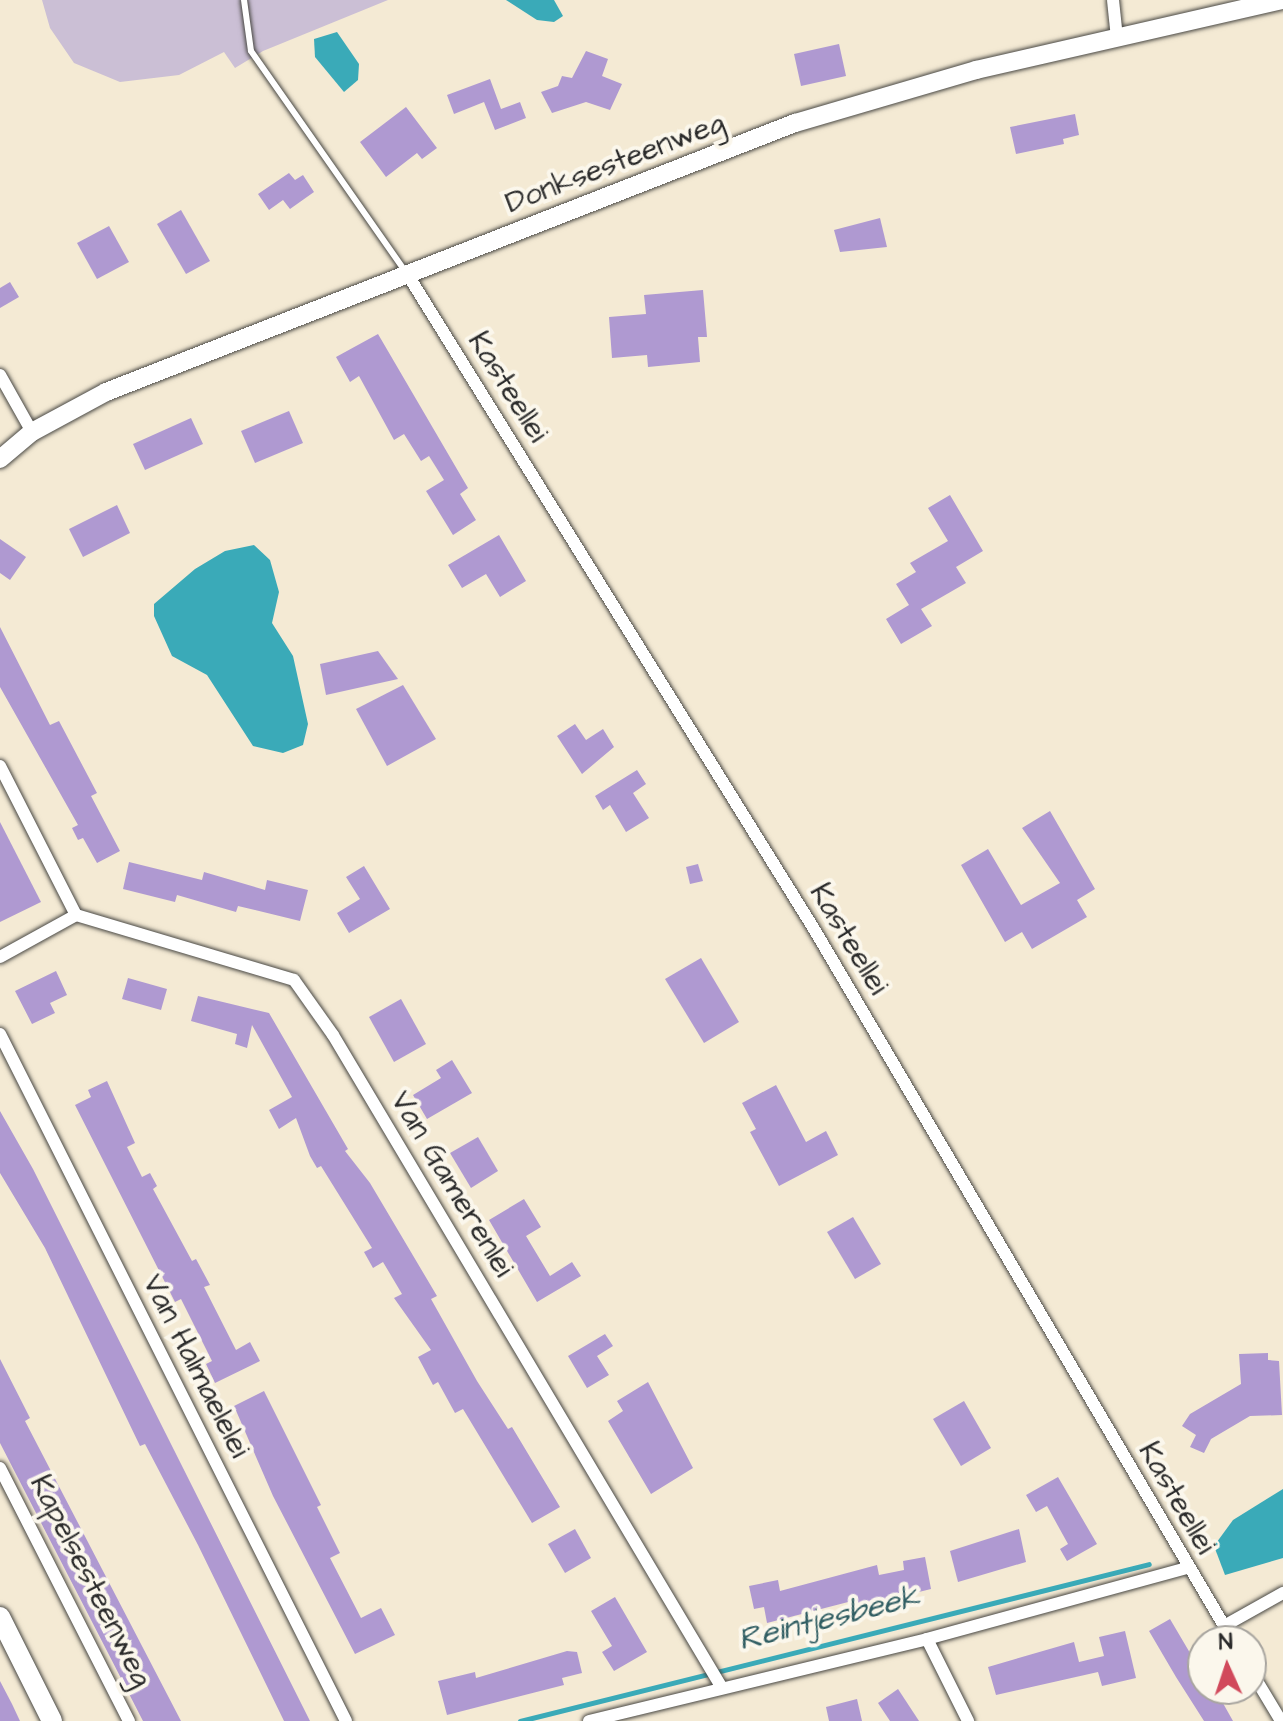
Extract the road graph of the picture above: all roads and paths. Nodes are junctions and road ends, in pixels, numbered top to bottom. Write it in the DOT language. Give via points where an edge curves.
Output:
graph roads {
  1 [pos="244,0"];
  2 [pos="1113,0"];
  3 [pos="1281,0"];
  4 [pos="1117,38"];
  5 [pos="406,272"];
  6 [pos="0,375"];
  7 [pos="32,432"];
  8 [pos="0,459"];
  9 [pos="0,766"];
  10 [pos="76,915"];
  11 [pos="0,957"];
  12 [pos="0,1034"];
  13 [pos="0,1468"];
  14 [pos="1187,1568"];
  15 [pos="1283,1593"];
  16 [pos="0,1617"];
  17 [pos="1223,1625"];
  18 [pos="1226,1625"];
  19 [pos="927,1639"];
  20 [pos="722,1688"];
  21 [pos="1267,1698"];
  22 [pos="52,1721"];
  23 [pos="129,1721"];
  24 [pos="346,1721"];
  25 [pos="589,1721"];
  26 [pos="968,1721"];
  27 [pos="1281,1721"];
  1 -- 5 [label="lane" via="251,51"];
  2 -- 4 [label="street"];
  3 -- 4 [label="street, Donksesteenweg"];
  4 -- 5 [label="street, Donksesteenweg" via="976,70 795,123"];
  5 -- 7 [label="street, Donksesteenweg" via="106,392"];
  5 -- 14 [label="street, Kasteellei" via="814,929"];
  6 -- 7 [label="street"];
  7 -- 8 [label="street, Donksesteenweg"];
  9 -- 10 [label="street"];
  10 -- 11 [label="street"];
  10 -- 20 [label="street, Van Gamerenlei" via="294,980 333,1035"];
  12 -- 24 [label="street, Van Halmaelelei"];
  13 -- 23 [label="street, Kapelsesteenweg"];
  14 -- 17 [label="street, Kasteellei"];
  14 -- 19 [label="street"];
  15 -- 18 [label="street"];
  16 -- 22 [label="main road"];
  19 -- 20 [label="street"];
  19 -- 26 [label="street"];
  20 -- 25 [label="street"];
  21 -- 27 [label="street"];
}
